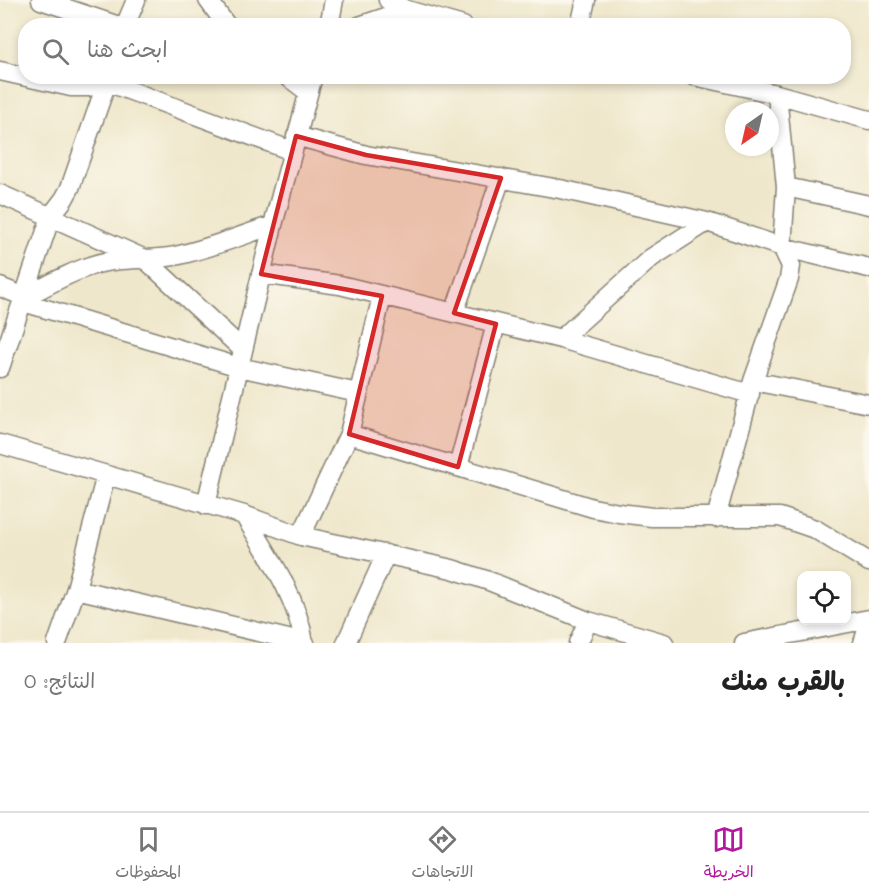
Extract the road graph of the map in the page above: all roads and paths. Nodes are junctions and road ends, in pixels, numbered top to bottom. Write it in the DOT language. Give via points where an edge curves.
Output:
graph roads {
  1 [pos="41,0"];
  2 [pos="136,0"];
  3 [pos="208,0"];
  4 [pos="334,0"];
  5 [pos="388,0"];
  6 [pos="586,0"];
  7 [pos="407,10"];
  8 [pos="95,18"];
  9 [pos="128,18"];
  10 [pos="221,18"];
  11 [pos="331,18"];
  12 [pos="383,18"];
  13 [pos="435,18"];
  14 [pos="582,18"];
  15 [pos="0,71"];
  16 [pos="18,75"];
  17 [pos="58,84"];
  18 [pos="96,84"];
  19 [pos="106,84"];
  20 [pos="122,84"];
  21 [pos="311,84"];
  22 [pos="731,84"];
  23 [pos="777,94"];
  24 [pos="869,120"];
  25 [pos="294,144"];
  26 [pos="501,178"];
  27 [pos="786,187"];
  28 [pos="0,194"];
  29 [pos="869,205"];
  30 [pos="51,216"];
  31 [pos="707,222"];
  32 [pos="273,225"];
  33 [pos="782,247"];
  34 [pos="145,259"];
  35 [pos="869,268"];
  36 [pos="261,274"];
  37 [pos="0,287"];
  38 [pos="382,296"];
  39 [pos="24,300"];
  40 [pos="454,313"];
  41 [pos="496,324"];
  42 [pos="561,339"];
  43 [pos="241,358"];
  44 [pos="1,362"];
  45 [pos="752,387"];
  46 [pos="358,393"];
  47 [pos="869,405"];
  48 [pos="349,434"];
  49 [pos="0,444"];
  50 [pos="458,467"];
  51 [pos="106,475"];
  52 [pos="206,505"];
  53 [pos="244,515"];
  54 [pos="716,518"];
  55 [pos="302,536"];
  56 [pos="386,554"];
  57 [pos="869,562"];
  58 [pos="76,589"];
  59 [pos="869,619"];
  60 [pos="588,621"];
  61 [pos="869,624"];
  62 [pos="57,643"];
  63 [pos="304,643"];
  64 [pos="346,643"];
  65 [pos="578,643"];
  66 [pos="664,643"];
  67 [pos="744,643"];
  68 [pos="863,643"];
  1 -- 8 [label="street"];
  2 -- 9 [label="street"];
  3 -- 10 [label="street"];
  4 -- 11 [label="street"];
  5 -- 7 [label="street"];
  6 -- 14 [label="street"];
  7 -- 12 [label="street"];
  7 -- 13 [label="street"];
  15 -- 16 [label="street"];
  17 -- 18 [label="street"];
  19 -- 30 [label="street" via="70,188"];
  20 -- 25 [label="street"];
  21 -- 25 [label="street"];
  22 -- 23 [label="street"];
  23 -- 24 [label="street"];
  23 -- 27 [label="street"];
  25 -- 26 [label="street"];
  25 -- 32 [label="street"];
  26 -- 31 [label="street"];
  26 -- 40 [label="street"];
  27 -- 29 [label="street"];
  27 -- 33 [label="street"];
  28 -- 30 [label="street"];
  30 -- 34 [label="street"];
  30 -- 39 [label="street"];
  31 -- 33 [label="street"];
  31 -- 42 [label="street" via="651,258"];
  32 -- 34 [label="street" via="205,248"];
  32 -- 36 [label="street"];
  33 -- 35 [label="street"];
  33 -- 45 [label="street" via="791,266 789,279"];
  34 -- 39 [label="street" via="116,260 78,270"];
  34 -- 43 [label="street"];
  36 -- 38 [label="street" via="340,285"];
  36 -- 43 [label="street"];
  37 -- 39 [label="street"];
  38 -- 40 [label="street"];
  38 -- 46 [label="street"];
  39 -- 43 [label="street"];
  39 -- 44 [label="street"];
  40 -- 41 [label="street"];
  41 -- 42 [label="street"];
  41 -- 50 [label="street"];
  42 -- 45 [label="street"];
  43 -- 46 [label="street"];
  43 -- 52 [label="street"];
  45 -- 47 [label="street"];
  45 -- 54 [label="street"];
  46 -- 48 [label="street"];
  48 -- 50 [label="street"];
  48 -- 55 [label="street"];
  49 -- 51 [label="street"];
  50 -- 54 [label="street" via="593,508 652,517"];
  51 -- 52 [label="street"];
  51 -- 58 [label="street"];
  52 -- 53 [label="street"];
  53 -- 55 [label="street"];
  53 -- 63 [label="street" via="292,600"];
  54 -- 57 [label="street" via="780,517 815,529"];
  55 -- 56 [label="street"];
  56 -- 60 [label="street" via="489,581"];
  56 -- 64 [label="street"];
  58 -- 62 [label="street"];
  58 -- 63 [label="street"];
  59 -- 67 [label="street"];
  60 -- 65 [label="street"];
  60 -- 66 [label="street"];
  61 -- 68 [label="street"];
}
